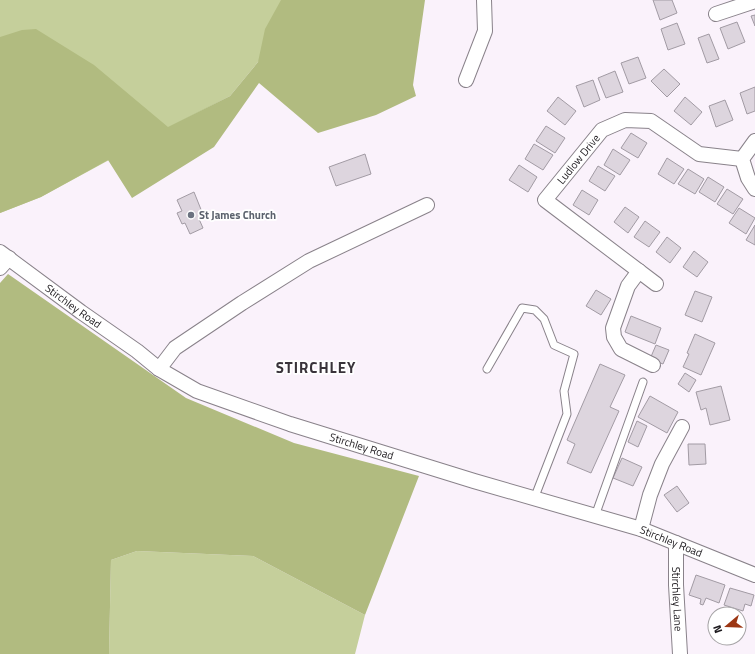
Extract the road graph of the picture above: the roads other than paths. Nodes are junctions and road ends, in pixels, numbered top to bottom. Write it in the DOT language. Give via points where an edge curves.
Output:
graph roads {
  1 [pos="484,0"];
  2 [pos="755,1"];
  3 [pos="716,14"];
  4 [pos="466,80"];
  5 [pos="755,141"];
  6 [pos="742,159"];
  7 [pos="755,189"];
  8 [pos="427,205"];
  9 [pos="3,259"];
  10 [pos="639,271"];
  11 [pos="656,284"];
  12 [pos="653,364"];
  13 [pos="159,369"];
  14 [pos="487,370"];
  15 [pos="643,382"];
  16 [pos="682,428"];
  17 [pos="534,499"];
  18 [pos="594,516"];
  19 [pos="641,529"];
  20 [pos="676,543"];
  21 [pos="755,575"];
  22 [pos="680,654"];
  1 -- 4 [label="street" via="485,31"];
  2 -- 3 [label="street"];
  5 -- 6 [label="street"];
  6 -- 7 [label="street" via="748,178"];
  6 -- 10 [label="street, Ludlow Drive" via="699,154 652,121 625,120 602,130 545,200"];
  8 -- 13 [label="street" via="309,261 175,348"];
  9 -- 13 [label="street, Stirchley Road" via="133,348"];
  10 -- 11 [label="street, Ludlow Drive"];
  10 -- 12 [label="street" via="628,286 623,299 613,328 614,337 621,349"];
  13 -- 17 [label="street, Stirchley Road" via="197,391 290,424"];
  14 -- 17 [label="lane" via="522,308 535,310 544,319 554,345 574,354 564,391 567,414"];
  15 -- 18 [label="lane"];
  16 -- 19 [label="street" via="662,464 650,494"];
  17 -- 18 [label="street, Stirchley Road"];
  18 -- 19 [label="street, Stirchley Road"];
  19 -- 20 [label="street, Stirchley Road"];
  20 -- 21 [label="street, Stirchley Road"];
  20 -- 22 [label="street, Stirchley Lane"];
}
